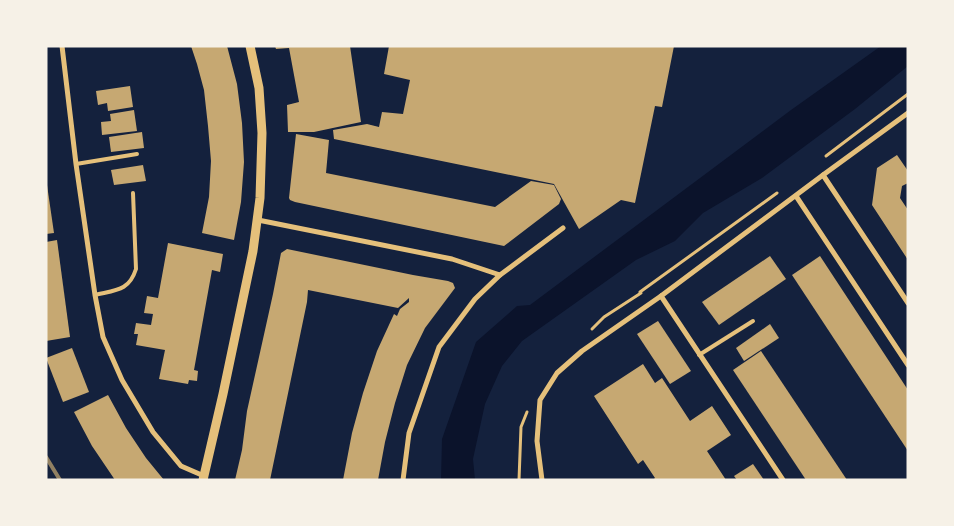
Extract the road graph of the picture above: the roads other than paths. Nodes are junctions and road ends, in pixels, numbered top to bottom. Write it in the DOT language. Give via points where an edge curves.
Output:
graph roads {
  1 [pos="62,46"];
  2 [pos="250,46"];
  3 [pos="908,113"];
  4 [pos="137,154"];
  5 [pos="76,164"];
  6 [pos="823,175"];
  7 [pos="133,193"];
  8 [pos="796,196"];
  9 [pos="258,220"];
  10 [pos="563,228"];
  11 [pos="500,274"];
  12 [pos="95,295"];
  13 [pos="661,296"];
  14 [pos="908,303"];
  15 [pos="754,321"];
  16 [pos="699,355"];
  17 [pos="908,365"];
  18 [pos="204,478"];
  19 [pos="403,480"];
  20 [pos="542,480"];
  21 [pos="783,480"];
  1 -- 5 [label="street"];
  2 -- 9 [label="street" via="259,88 262,133"];
  3 -- 6 [label="street"];
  4 -- 5 [label="lane"];
  5 -- 12 [label="street"];
  6 -- 8 [label="street"];
  6 -- 14 [label="street"];
  7 -- 12 [label="lane" via="136,269 133,278 116,290"];
  8 -- 13 [label="street"];
  8 -- 17 [label="street"];
  9 -- 11 [label="street" via="452,259"];
  9 -- 18 [label="street"];
  10 -- 11 [label="street"];
  11 -- 19 [label="street" via="475,299 439,346 409,433"];
  12 -- 18 [label="street" via="103,336 122,380 153,432 181,466"];
  13 -- 16 [label="street"];
  13 -- 20 [label="street" via="582,351 557,373 540,400 537,441"];
  15 -- 16 [label="lane"];
  16 -- 21 [label="street"];
}
